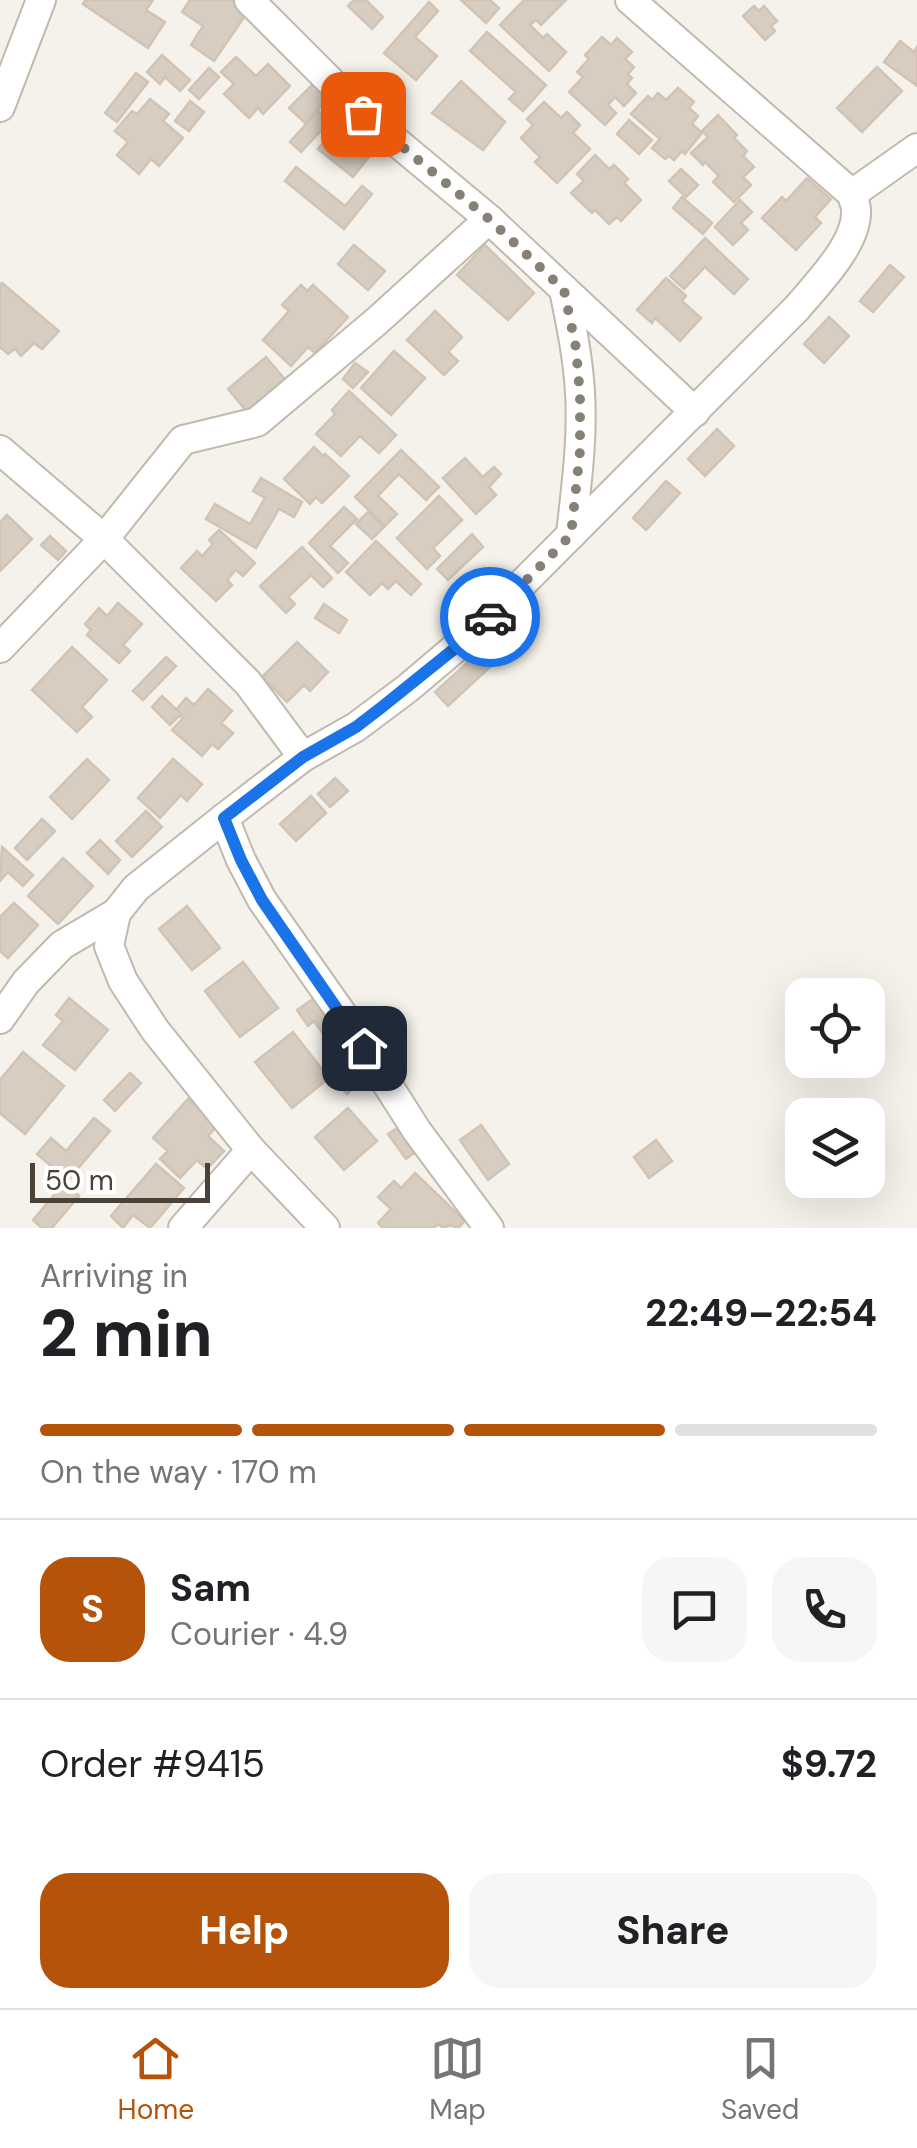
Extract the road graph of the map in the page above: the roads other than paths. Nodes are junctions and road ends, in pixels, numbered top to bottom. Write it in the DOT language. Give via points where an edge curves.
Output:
graph roads {
  1 [pos="41,0"];
  2 [pos="249,0"];
  3 [pos="630,0"];
  4 [pos="0,107"];
  5 [pos="917,148"];
  6 [pos="852,194"];
  7 [pos="489,219"];
  8 [pos="564,290"];
  9 [pos="695,412"];
  10 [pos="0,450"];
  11 [pos="571,535"];
  12 [pos="104,540"];
  13 [pos="0,648"];
  14 [pos="303,757"];
  15 [pos="224,818"];
  16 [pos="116,913"];
  17 [pos="0,1019"];
  18 [pos="251,1150"];
  19 [pos="184,1228"];
  20 [pos="325,1228"];
  21 [pos="489,1228"];
  1 -- 4 [label="street"];
  2 -- 7 [label="street" via="363,114"];
  3 -- 6 [label="street"];
  5 -- 6 [label="street"];
  6 -- 9 [label="street" via="856,213 839,256"];
  7 -- 8 [label="street"];
  7 -- 12 [label="street" via="257,422 183,440"];
  8 -- 9 [label="street"];
  8 -- 11 [label="street" via="580,396"];
  9 -- 11 [label="street"];
  10 -- 12 [label="street"];
  11 -- 14 [label="street" via="474,633 408,688"];
  12 -- 13 [label="street"];
  12 -- 14 [label="street" via="248,683"];
  14 -- 15 [label="street"];
  15 -- 16 [label="street" via="136,888"];
  15 -- 21 [label="street" via="262,900"];
  16 -- 17 [label="street" via="62,945"];
  16 -- 18 [label="street" via="109,946 122,981"];
  18 -- 19 [label="street"];
  18 -- 20 [label="street"];
}
